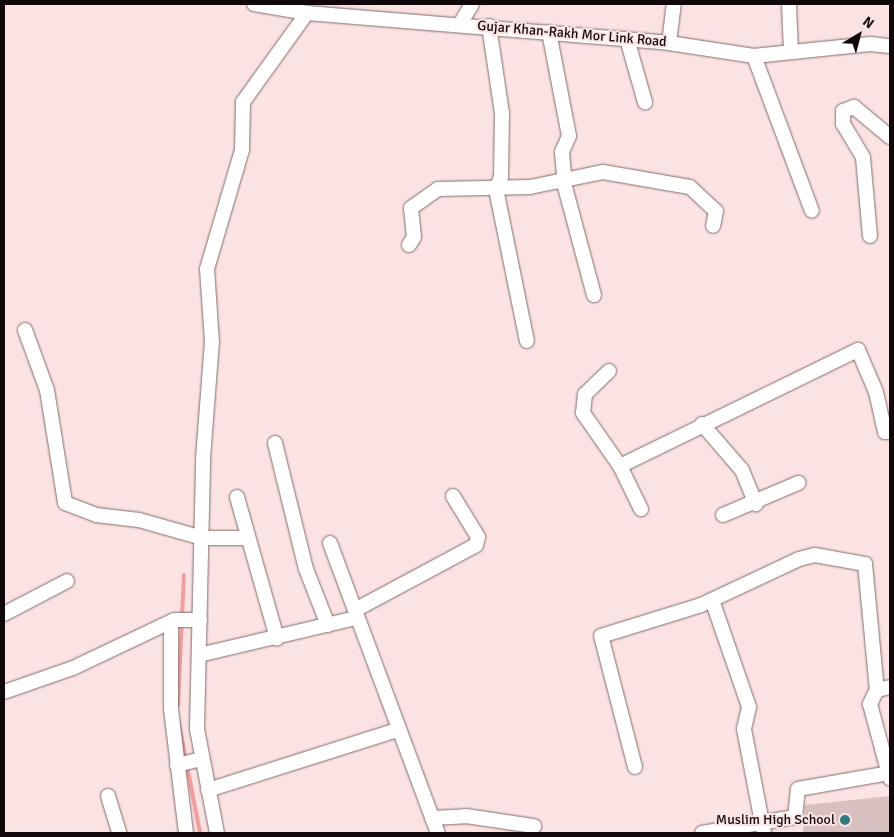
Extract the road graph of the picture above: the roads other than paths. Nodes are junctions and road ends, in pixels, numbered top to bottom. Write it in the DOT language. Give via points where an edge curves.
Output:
graph roads {
  1 [pos="254,4"];
  2 [pos="472,4"];
  3 [pos="674,4"];
  4 [pos="789,4"];
  5 [pos="304,10"];
  6 [pos="460,24"];
  7 [pos="489,26"];
  8 [pos="549,32"];
  9 [pos="627,39"];
  10 [pos="669,43"];
  11 [pos="890,46"];
  12 [pos="791,52"];
  13 [pos="754,56"];
  14 [pos="645,102"];
  15 [pos="890,137"];
  16 [pos="564,180"];
  17 [pos="498,185"];
  18 [pos="812,211"];
  19 [pos="713,226"];
  20 [pos="870,236"];
  21 [pos="409,244"];
  22 [pos="594,294"];
  23 [pos="25,330"];
  24 [pos="527,341"];
  25 [pos="609,371"];
  26 [pos="702,424"];
  27 [pos="890,432"];
  28 [pos="275,443"];
  29 [pos="620,466"];
  30 [pos="798,483"];
  31 [pos="453,496"];
  32 [pos="238,497"];
  33 [pos="756,504"];
  34 [pos="641,509"];
  35 [pos="723,515"];
  36 [pos="199,537"];
  37 [pos="246,538"];
  38 [pos="330,543"];
  39 [pos="67,581"];
  40 [pos="712,600"];
  41 [pos="4,614"];
  42 [pos="355,614"];
  43 [pos="195,620"];
  44 [pos="173,621"];
  45 [pos="328,625"];
  46 [pos="277,638"];
  47 [pos="199,655"];
  48 [pos="884,689"];
  49 [pos="4,692"];
  50 [pos="397,730"];
  51 [pos="188,762"];
  52 [pos="635,767"];
  53 [pos="890,775"];
  54 [pos="208,790"];
  55 [pos="108,796"];
  56 [pos="432,818"];
  57 [pos="534,826"];
  58 [pos="762,827"];
  59 [pos="182,832"];
  60 [pos="119,833"];
  61 [pos="217,833"];
  62 [pos="438,833"];
  63 [pos="702,833"];
  1 -- 5 [label="street, Gujar Khan-Rakh Mor Link Road"];
  2 -- 6 [label="street"];
  3 -- 10 [label="street"];
  4 -- 12 [label="street"];
  5 -- 6 [label="street, Gujar Khan-Rakh Mor Link Road"];
  5 -- 36 [label="street" via="243,102 242,150 208,269 212,342"];
  6 -- 7 [label="street, Gujar Khan-Rakh Mor Link Road"];
  7 -- 8 [label="street, Gujar Khan-Rakh Mor Link Road"];
  7 -- 17 [label="street" via="502,113"];
  8 -- 9 [label="street, Gujar Khan-Rakh Mor Link Road"];
  8 -- 16 [label="street" via="568,136 562,152"];
  9 -- 10 [label="street, Gujar Khan-Rakh Mor Link Road"];
  9 -- 14 [label="street"];
  10 -- 13 [label="street, Gujar Khan-Rakh Mor Link Road"];
  11 -- 12 [label="street, Gujar Khan-Rakh Mor Link Road"];
  12 -- 13 [label="street, Gujar Khan-Rakh Mor Link Road"];
  13 -- 18 [label="street"];
  15 -- 20 [label="street" via="854,107 843,111 843,124 863,157"];
  16 -- 17 [label="street" via="524,187"];
  16 -- 19 [label="street" via="608,172 647,182 677,182 707,198 716,211"];
  16 -- 22 [label="street"];
  17 -- 21 [label="street" via="438,189 419,198 411,208 414,237"];
  17 -- 24 [label="street"];
  23 -- 36 [label="street" via="47,390 66,502 96,515 139,520"];
  25 -- 29 [label="street" via="585,394 582,404"];
  26 -- 27 [label="street" via="858,350 876,392 885,432"];
  26 -- 29 [label="street"];
  26 -- 33 [label="street" via="742,470"];
  28 -- 45 [label="street" via="306,569"];
  29 -- 34 [label="street"];
  30 -- 33 [label="street"];
  31 -- 42 [label="street" via="478,538 476,545"];
  32 -- 37 [label="street"];
  33 -- 35 [label="street"];
  36 -- 37 [label="street"];
  36 -- 43 [label="street"];
  37 -- 46 [label="street"];
  38 -- 42 [label="street"];
  39 -- 41 [label="street"];
  40 -- 48 [label="street" via="810,556 864,564"];
  40 -- 52 [label="street" via="601,636"];
  40 -- 58 [label="street" via="749,707 744,729"];
  42 -- 45 [label="street"];
  42 -- 50 [label="street"];
  43 -- 44 [label="street"];
  43 -- 47 [label="street"];
  44 -- 49 [label="street" via="74,668"];
  44 -- 51 [label="street"];
  45 -- 46 [label="street"];
  46 -- 47 [label="street"];
  47 -- 51 [label="street" via="197,729"];
  48 -- 53 [label="street" via="870,704"];
  50 -- 54 [label="street"];
  50 -- 56 [label="street"];
  51 -- 54 [label="street"];
  51 -- 59 [label="street"];
  53 -- 58 [label="street" via="798,789 795,817"];
  54 -- 61 [label="street"];
  55 -- 60 [label="street"];
  56 -- 57 [label="street" via="466,816"];
  56 -- 62 [label="street"];
  58 -- 63 [label="street"];
}
